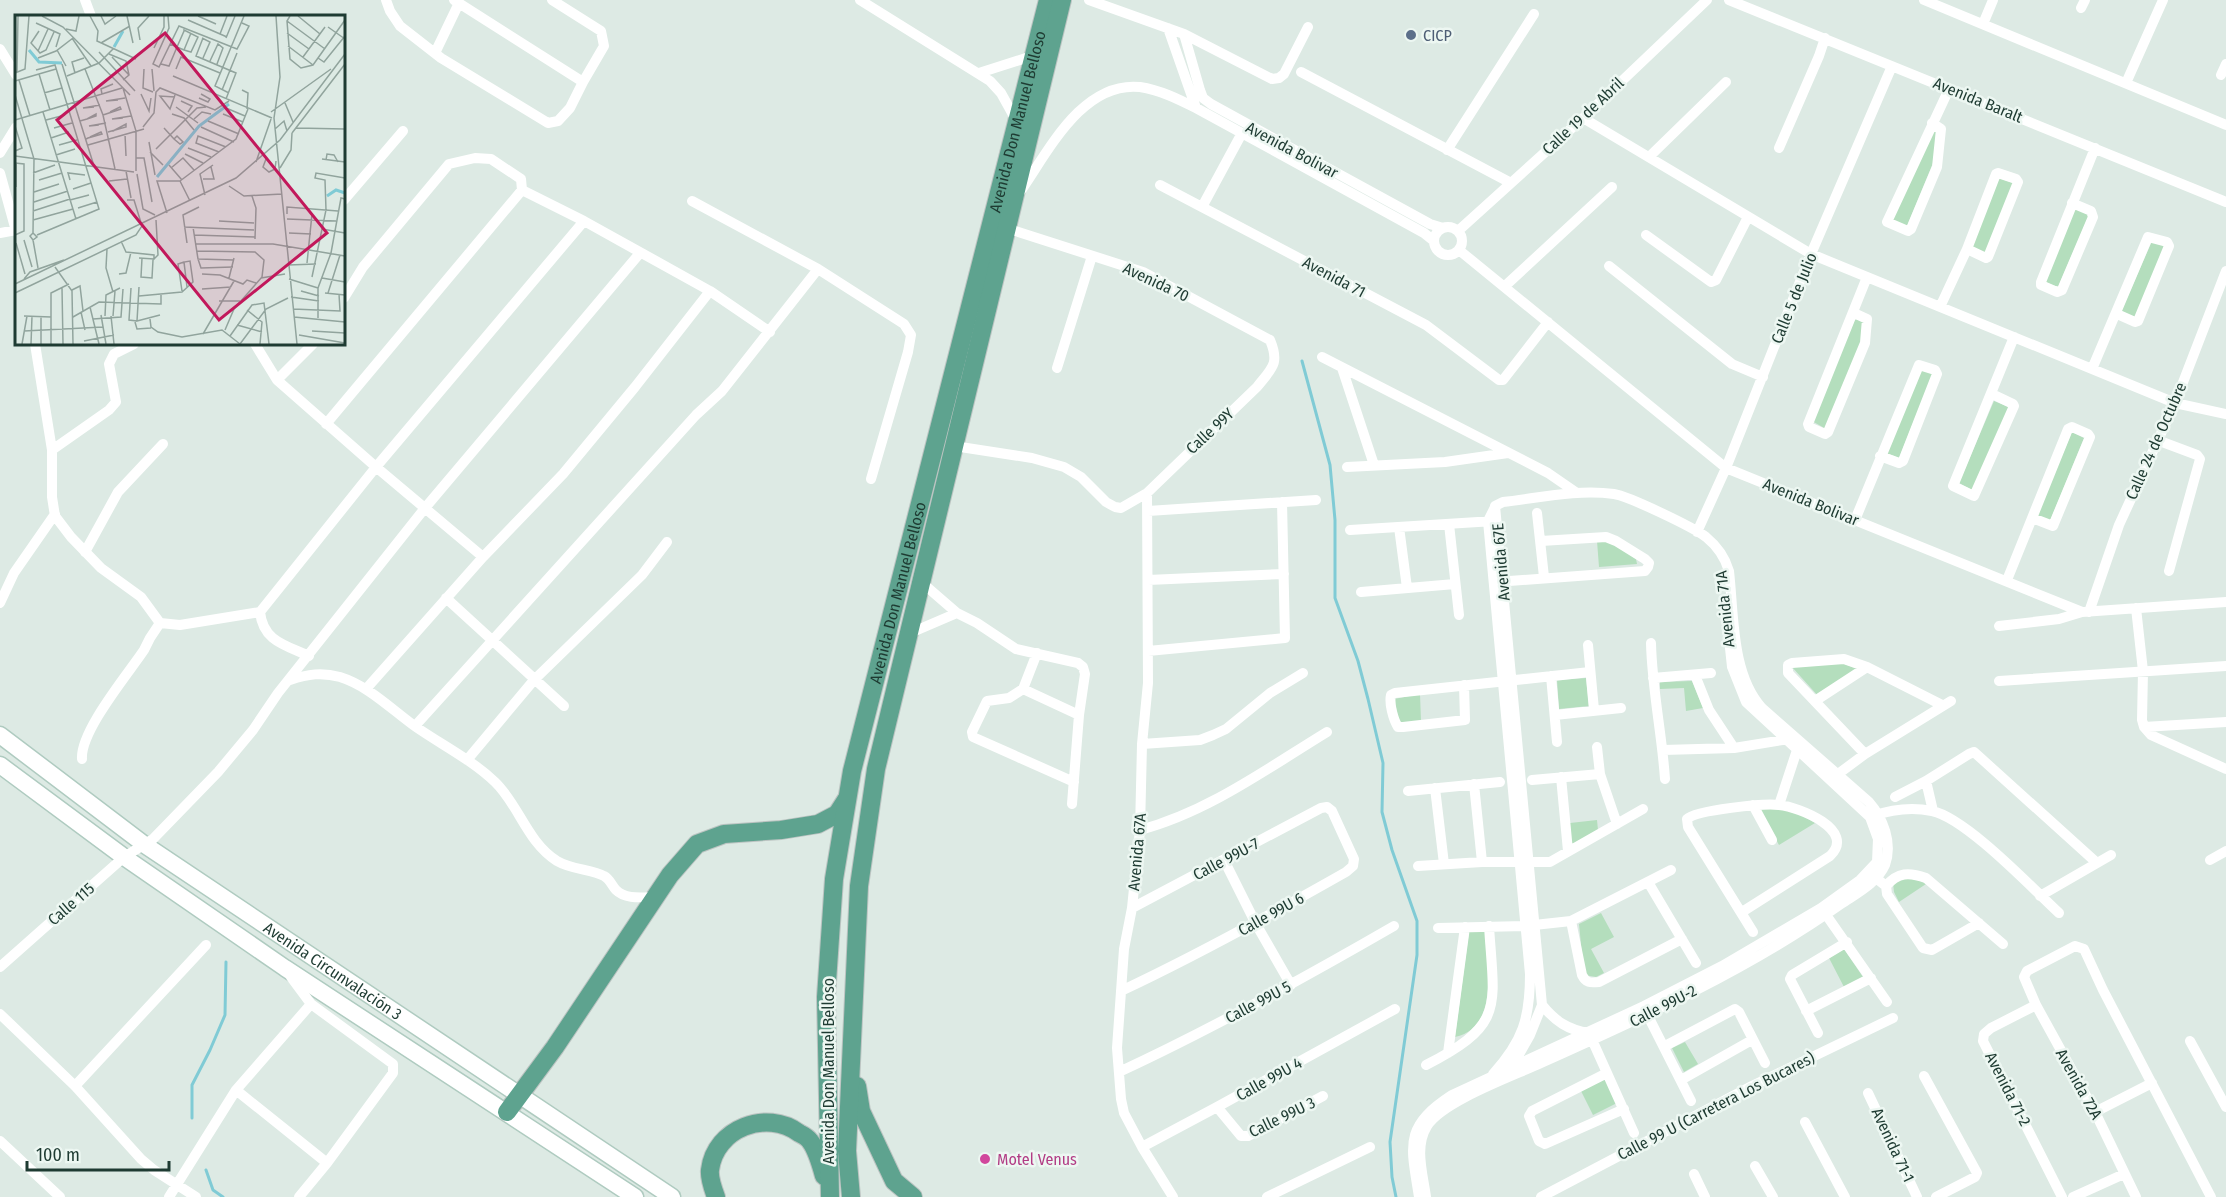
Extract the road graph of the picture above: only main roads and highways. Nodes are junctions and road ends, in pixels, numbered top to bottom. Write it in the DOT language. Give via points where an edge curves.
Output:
graph roads {
  1 [pos="1048,0"];
  2 [pos="1062,0"];
  3 [pos="0,735"];
  4 [pos="0,765"];
  5 [pos="848,798"];
  6 [pos="272,930"];
  7 [pos="258,950"];
  8 [pos="850,1051"];
  9 [pos="518,1095"];
  10 [pos="507,1112"];
  11 [pos="830,1195"];
  12 [pos="635,1197"];
  13 [pos="672,1197"];
  14 [pos="716,1197"];
  15 [pos="851,1197"];
  16 [pos="913,1197"];
  1 -- 5 [label="main road, Avenida Don Manuel Belloso"];
  2 -- 8 [label="main road, Avenida Don Manuel Belloso" via="876,769 859,886"];
  3 -- 6 [label="main road, Avenida Circunvalación 3" via="146,845"];
  4 -- 7 [label="main road, Avenida Circunvalación 3"];
  5 -- 9 [label="main road" via="837,814 818,824 724,834 697,844 670,875 555,1047"];
  5 -- 11 [label="main road, Avenida Don Manuel Belloso" via="834,879 826,997"];
  6 -- 7 [label="main road"];
  6 -- 9 [label="main road, Avenida Circunvalación 3"];
  7 -- 10 [label="main road, Avenida Circunvalación 3"];
  8 -- 15 [label="main road, Avenida Don Manuel Belloso" via="847,1151"];
  8 -- 16 [label="main road" via="861,1111 894,1181"];
  9 -- 10 [label="main road"];
  9 -- 13 [label="main road, Avenida Circunvalación 3"];
  10 -- 12 [label="main road, Avenida Circunvalación 3"];
  11 -- 14 [label="main road" via="810,1140 790,1126 766,1121 746,1126 726,1138 714,1154 709,1172"];
}
